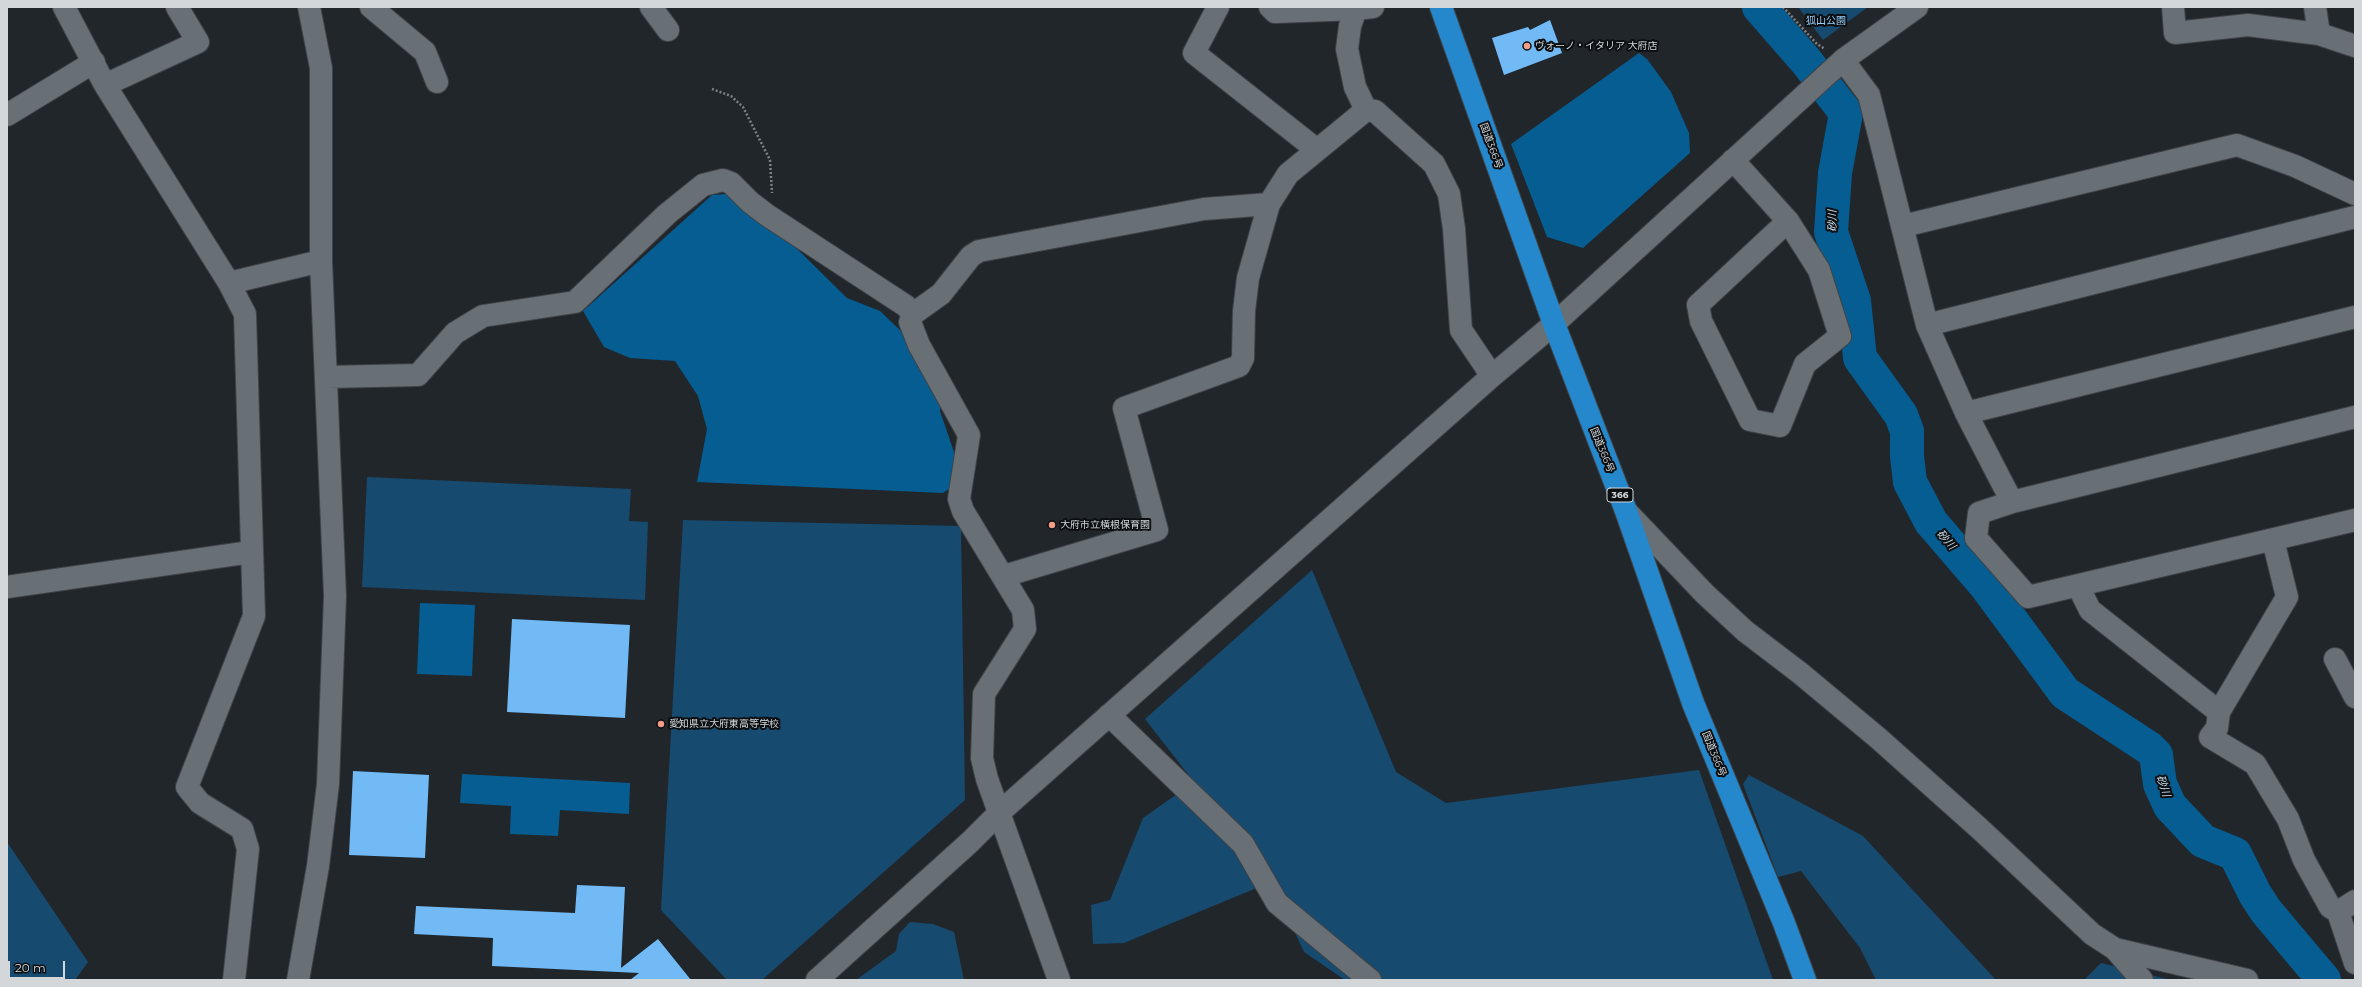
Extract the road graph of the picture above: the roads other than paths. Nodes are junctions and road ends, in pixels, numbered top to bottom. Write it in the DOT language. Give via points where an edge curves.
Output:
graph roads {
  1 [pos="64,7"];
  2 [pos="177,7"];
  3 [pos="309,7"];
  4 [pos="371,7"];
  5 [pos="651,7"];
  6 [pos="1218,7"];
  7 [pos="1270,7"];
  8 [pos="1441,7"];
  9 [pos="1917,7"];
  10 [pos="2173,7"];
  11 [pos="2315,7"];
  12 [pos="1364,8"];
  13 [pos="668,30"];
  14 [pos="2319,34"];
  15 [pos="2355,46"];
  16 [pos="94,62"];
  17 [pos="1839,64"];
  18 [pos="437,82"];
  19 [pos="105,85"];
  20 [pos="1366,110"];
  21 [pos="7,115"];
  22 [pos="1317,150"];
  23 [pos="1733,160"];
  24 [pos="2355,194"];
  25 [pos="1269,204"];
  26 [pos="2355,217"];
  27 [pos="1788,221"];
  28 [pos="1903,226"];
  29 [pos="321,261"];
  30 [pos="229,283"];
  31 [pos="913,314"];
  32 [pos="2355,317"];
  33 [pos="1554,324"];
  34 [pos="1927,325"];
  35 [pos="1492,376"];
  36 [pos="327,377"];
  37 [pos="1966,413"];
  38 [pos="2355,416"];
  39 [pos="2012,502"];
  40 [pos="1626,511"];
  41 [pos="2355,520"];
  42 [pos="2274,540"];
  43 [pos="252,552"];
  44 [pos="1004,576"];
  45 [pos="2078,586"];
  46 [pos="7,587"];
  47 [pos="2334,659"];
  48 [pos="2355,697"];
  49 [pos="2220,712"];
  50 [pos="1109,716"];
  51 [pos="1000,812"];
  52 [pos="2347,907"];
  53 [pos="2115,949"];
  54 [pos="2355,963"];
  55 [pos="234,980"];
  56 [pos="298,980"];
  57 [pos="817,980"];
  58 [pos="1059,980"];
  59 [pos="1370,980"];
  60 [pos="1805,980"];
  61 [pos="2142,980"];
  62 [pos="2247,980"];
  1 -- 16 [label="street"];
  2 -- 19 [label="street" via="198,42"];
  3 -- 29 [label="street" via="321,68"];
  4 -- 18 [label="street" via="425,52"];
  5 -- 13 [label="street"];
  6 -- 22 [label="street" via="1194,53"];
  7 -- 12 [label="street" via="1275,12"];
  8 -- 33 [label="highway, 国道366号 / 366"];
  9 -- 17 [label="street"];
  10 -- 14 [label="street" via="2175,33 2248,25"];
  11 -- 14 [label="street"];
  12 -- 20 [label="street" via="1350,26 1347,49 1355,87"];
  14 -- 15 [label="street"];
  16 -- 19 [label="street"];
  16 -- 21 [label="street"];
  17 -- 23 [label="street"];
  17 -- 28 [label="street" via="1869,95"];
  19 -- 30 [label="street"];
  20 -- 22 [label="street"];
  20 -- 35 [label="street" via="1375,111 1434,164 1449,194 1461,330"];
  22 -- 25 [label="street" via="1288,174"];
  23 -- 27 [label="street"];
  23 -- 33 [label="street"];
  24 -- 28 [label="street" via="2295,166 2237,145"];
  25 -- 31 [label="street" via="1204,209 979,251 971,256 941,294"];
  25 -- 44 [label="street" via="1248,278 1243,358 1239,366 1124,408 1157,530"];
  26 -- 34 [label="street"];
  27 -- 27 [label="street" via="1820,270 1840,336 1805,364 1780,426 1750,420 1701,322 1698,305"];
  28 -- 34 [label="street"];
  29 -- 30 [label="street"];
  29 -- 36 [label="street"];
  30 -- 43 [label="street" via="245,314"];
  31 -- 36 [label="street" via="906,306 767,215 731,183 723,180 703,184 667,214 576,302 483,316 455,333 418,375"];
  31 -- 44 [label="street" via="910,322 920,345 969,435 959,499 962,511"];
  32 -- 37 [label="street"];
  33 -- 35 [label="street"];
  33 -- 40 [label="highway, 国道366号 / 366"];
  34 -- 37 [label="street"];
  35 -- 50 [label="street"];
  36 -- 56 [label="street" via="335,596 328,784 318,866"];
  37 -- 39 [label="street"];
  38 -- 39 [label="street"];
  39 -- 45 [label="street" via="1978,513 1976,538 2028,597"];
  40 -- 53 [label="street" via="1745,631 1878,738 2092,934"];
  40 -- 60 [label="highway, 国道366号 / 366" via="1693,703"];
  41 -- 42 [label="street"];
  42 -- 45 [label="street"];
  42 -- 49 [label="street" via="2287,597"];
  43 -- 46 [label="street"];
  43 -- 55 [label="street" via="254,616 187,787 200,803 242,829 248,849"];
  44 -- 51 [label="street" via="1023,610 1025,629 984,694 982,758"];
  45 -- 49 [label="street" via="2090,610"];
  47 -- 48 [label="street"];
  49 -- 52 [label="street" via="2217,728 2210,738 2255,764 2288,819 2304,860 2330,908"];
  50 -- 51 [label="street"];
  50 -- 59 [label="street" via="1243,844 1277,904"];
  51 -- 57 [label="street"];
  51 -- 58 [label="street"];
  52 -- 54 [label="street"];
  53 -- 61 [label="street"];
  53 -- 62 [label="street"];
}
